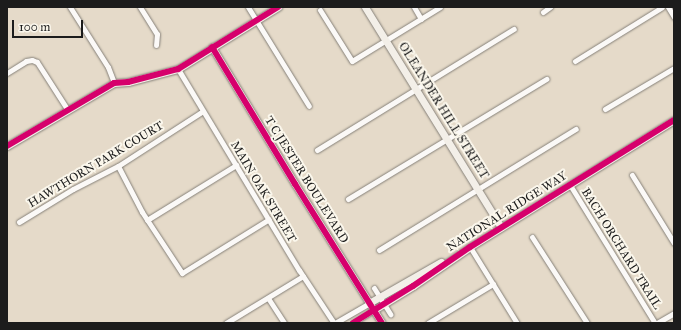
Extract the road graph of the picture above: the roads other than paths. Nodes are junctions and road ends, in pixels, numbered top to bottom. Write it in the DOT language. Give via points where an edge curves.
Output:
graph roads {
  1 [pos="70,7"];
  2 [pos="140,7"];
  3 [pos="248,7"];
  4 [pos="278,7"];
  5 [pos="365,7"];
  6 [pos="414,7"];
  7 [pos="440,7"];
  8 [pos="550,7"];
  9 [pos="662,7"];
  10 [pos="668,7"];
  11 [pos="320,10"];
  12 [pos="543,12"];
  13 [pos="674,17"];
  14 [pos="421,19"];
  15 [pos="256,20"];
  16 [pos="514,29"];
  17 [pos="386,40"];
  18 [pos="156,45"];
  19 [pos="212,47"];
  20 [pos="575,61"];
  21 [pos="674,68"];
  22 [pos="178,69"];
  23 [pos="7,73"];
  24 [pos="546,78"];
  25 [pos="114,83"];
  26 [pos="417,90"];
  27 [pos="309,106"];
  28 [pos="605,109"];
  29 [pos="67,110"];
  30 [pos="203,111"];
  31 [pos="674,120"];
  32 [pos="576,129"];
  33 [pos="447,139"];
  34 [pos="7,146"];
  35 [pos="317,150"];
  36 [pos="236,165"];
  37 [pos="118,166"];
  38 [pos="632,175"];
  39 [pos="570,185"];
  40 [pos="478,190"];
  41 [pos="348,199"];
  42 [pos="269,219"];
  43 [pos="147,220"];
  44 [pos="19,222"];
  45 [pos="502,227"];
  46 [pos="532,237"];
  47 [pos="674,243"];
  48 [pos="470,246"];
  49 [pos="379,250"];
  50 [pos="303,276"];
  51 [pos="493,284"];
  52 [pos="374,288"];
  53 [pos="379,296"];
  54 [pos="268,298"];
  55 [pos="369,303"];
  56 [pos="384,304"];
  57 [pos="374,310"];
  58 [pos="674,313"];
  59 [pos="390,314"];
  60 [pos="226,323"];
  61 [pos="284,323"];
  62 [pos="335,323"];
  63 [pos="353,323"];
  64 [pos="382,323"];
  65 [pos="428,323"];
  66 [pos="516,323"];
  67 [pos="587,323"];
  68 [pos="656,323"];
  1 -- 25 [label="street" via="108,67"];
  2 -- 18 [label="street" via="157,34"];
  3 -- 15 [label="street"];
  4 -- 15 [label="street"];
  5 -- 17 [label="street, OLEANDER HILL STREET"];
  6 -- 14 [label="street"];
  7 -- 14 [label="street"];
  8 -- 12 [label="street"];
  9 -- 20 [label="street"];
  10 -- 13 [label="street"];
  11 -- 17 [label="street" via="352,61"];
  14 -- 17 [label="street"];
  15 -- 19 [label="street"];
  15 -- 27 [label="street"];
  16 -- 26 [label="street"];
  17 -- 26 [label="street, OLEANDER HILL STREET"];
  19 -- 22 [label="street"];
  19 -- 55 [label="street, T C JESTER BOULEVARD"];
  21 -- 28 [label="street"];
  22 -- 25 [label="street" via="128,82"];
  22 -- 30 [label="street, MAIN OAK STREET"];
  23 -- 29 [label="street" via="26,62 36,62"];
  24 -- 33 [label="street"];
  25 -- 29 [label="street"];
  26 -- 33 [label="street, OLEANDER HILL STREET"];
  26 -- 35 [label="street"];
  29 -- 34 [label="street"];
  30 -- 36 [label="street, MAIN OAK STREET"];
  30 -- 37 [label="street, HAWTHORN PARK COURT"];
  31 -- 39 [label="street, NATIONAL RIDGE WAY"];
  32 -- 40 [label="street"];
  33 -- 40 [label="street, OLEANDER HILL STREET"];
  33 -- 41 [label="street"];
  36 -- 42 [label="street, MAIN OAK STREET"];
  36 -- 43 [label="street"];
  37 -- 43 [label="street"];
  37 -- 44 [label="street, HAWTHORN PARK COURT" via="73,189"];
  38 -- 47 [label="street"];
  39 -- 45 [label="street, NATIONAL RIDGE WAY"];
  39 -- 68 [label="street, BACH ORCHARD TRAIL"];
  40 -- 45 [label="street, OLEANDER HILL STREET"];
  40 -- 49 [label="street"];
  42 -- 43 [label="street" via="182,273"];
  42 -- 50 [label="street, MAIN OAK STREET"];
  45 -- 48 [label="street, NATIONAL RIDGE WAY"];
  46 -- 67 [label="street"];
  48 -- 51 [label="street"];
  48 -- 53 [label="street, NATIONAL RIDGE WAY"];
  48 -- 56 [label="street, NATIONAL RIDGE WAY"];
  50 -- 54 [label="street"];
  50 -- 62 [label="street, MAIN OAK STREET"];
  51 -- 65 [label="street"];
  51 -- 66 [label="street"];
  52 -- 53 [label="street"];
  53 -- 55 [label="street, NATIONAL RIDGE WAY"];
  53 -- 56 [label="street"];
  54 -- 60 [label="street"];
  54 -- 61 [label="street"];
  55 -- 57 [label="street, T C JESTER BOULEVARD"];
  55 -- 62 [label="street, NATIONAL RIDGE WAY"];
  56 -- 57 [label="street, NATIONAL RIDGE WAY"];
  56 -- 59 [label="street"];
  57 -- 63 [label="street, NATIONAL RIDGE WAY"];
  57 -- 64 [label="street, T C JESTER BOULEVARD"];
  58 -- 68 [label="street"];
}
